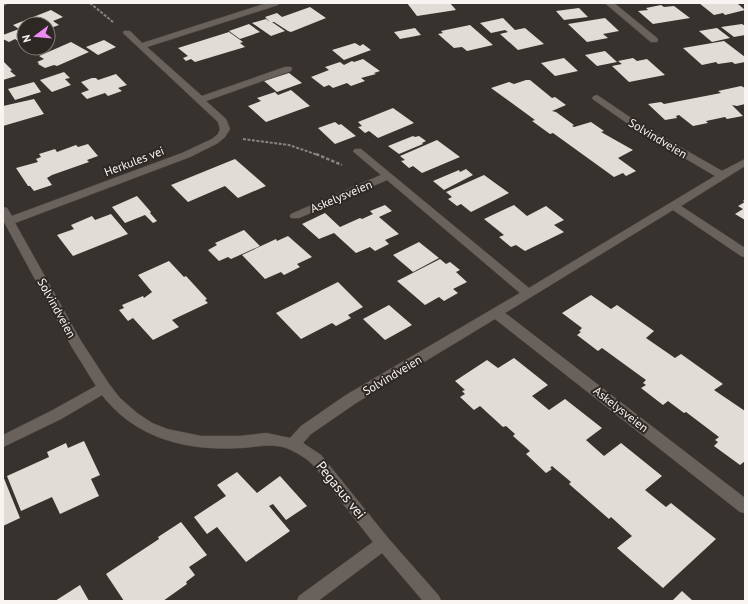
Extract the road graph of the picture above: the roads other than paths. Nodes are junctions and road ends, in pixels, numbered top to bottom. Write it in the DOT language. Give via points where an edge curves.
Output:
graph roads {
  1 [pos="275,3"];
  2 [pos="609,3"];
  3 [pos="127,33"];
  4 [pos="654,40"];
  5 [pos="140,46"];
  6 [pos="288,69"];
  7 [pos="597,98"];
  8 [pos="200,100"];
  9 [pos="358,151"];
  10 [pos="745,162"];
  11 [pos="721,175"];
  12 [pos="388,176"];
  13 [pos="673,205"];
  14 [pos="3,210"];
  15 [pos="295,216"];
  16 [pos="8,225"];
  17 [pos="745,253"];
  18 [pos="528,294"];
  19 [pos="496,313"];
  20 [pos="104,388"];
  21 [pos="3,441"];
  22 [pos="293,444"];
  23 [pos="745,507"];
  24 [pos="383,543"];
  25 [pos="305,601"];
  26 [pos="433,601"];
  1 -- 5 [label="street"];
  2 -- 4 [label="street"];
  3 -- 5 [label="street"];
  5 -- 8 [label="street"];
  6 -- 8 [label="street"];
  7 -- 11 [label="street, Solvindveien" via="637,126"];
  8 -- 16 [label="street, Herkules vei" via="223,121 225,129 215,141 186,155"];
  9 -- 12 [label="street, Askelysveien"];
  10 -- 11 [label="street, Solvindveien"];
  11 -- 13 [label="street, Solvindveien"];
  12 -- 15 [label="street, Askelysveien"];
  12 -- 18 [label="street, Askelysveien"];
  13 -- 17 [label="street"];
  13 -- 18 [label="street, Solvindveien"];
  14 -- 16 [label="street, Solvindveien"];
  16 -- 20 [label="street, Solvindveien"];
  18 -- 19 [label="street, Solvindveien"];
  19 -- 22 [label="street, Solvindveien" via="351,399 306,430"];
  19 -- 23 [label="street, Askelysveien"];
  20 -- 21 [label="street"];
  20 -- 22 [label="street, Solvindveien" via="132,417 165,434 201,442 266,439"];
  22 -- 24 [label="street, Pegasus vei" via="316,459"];
  24 -- 25 [label="street"];
  24 -- 26 [label="street, Pegasus vei"];
}
